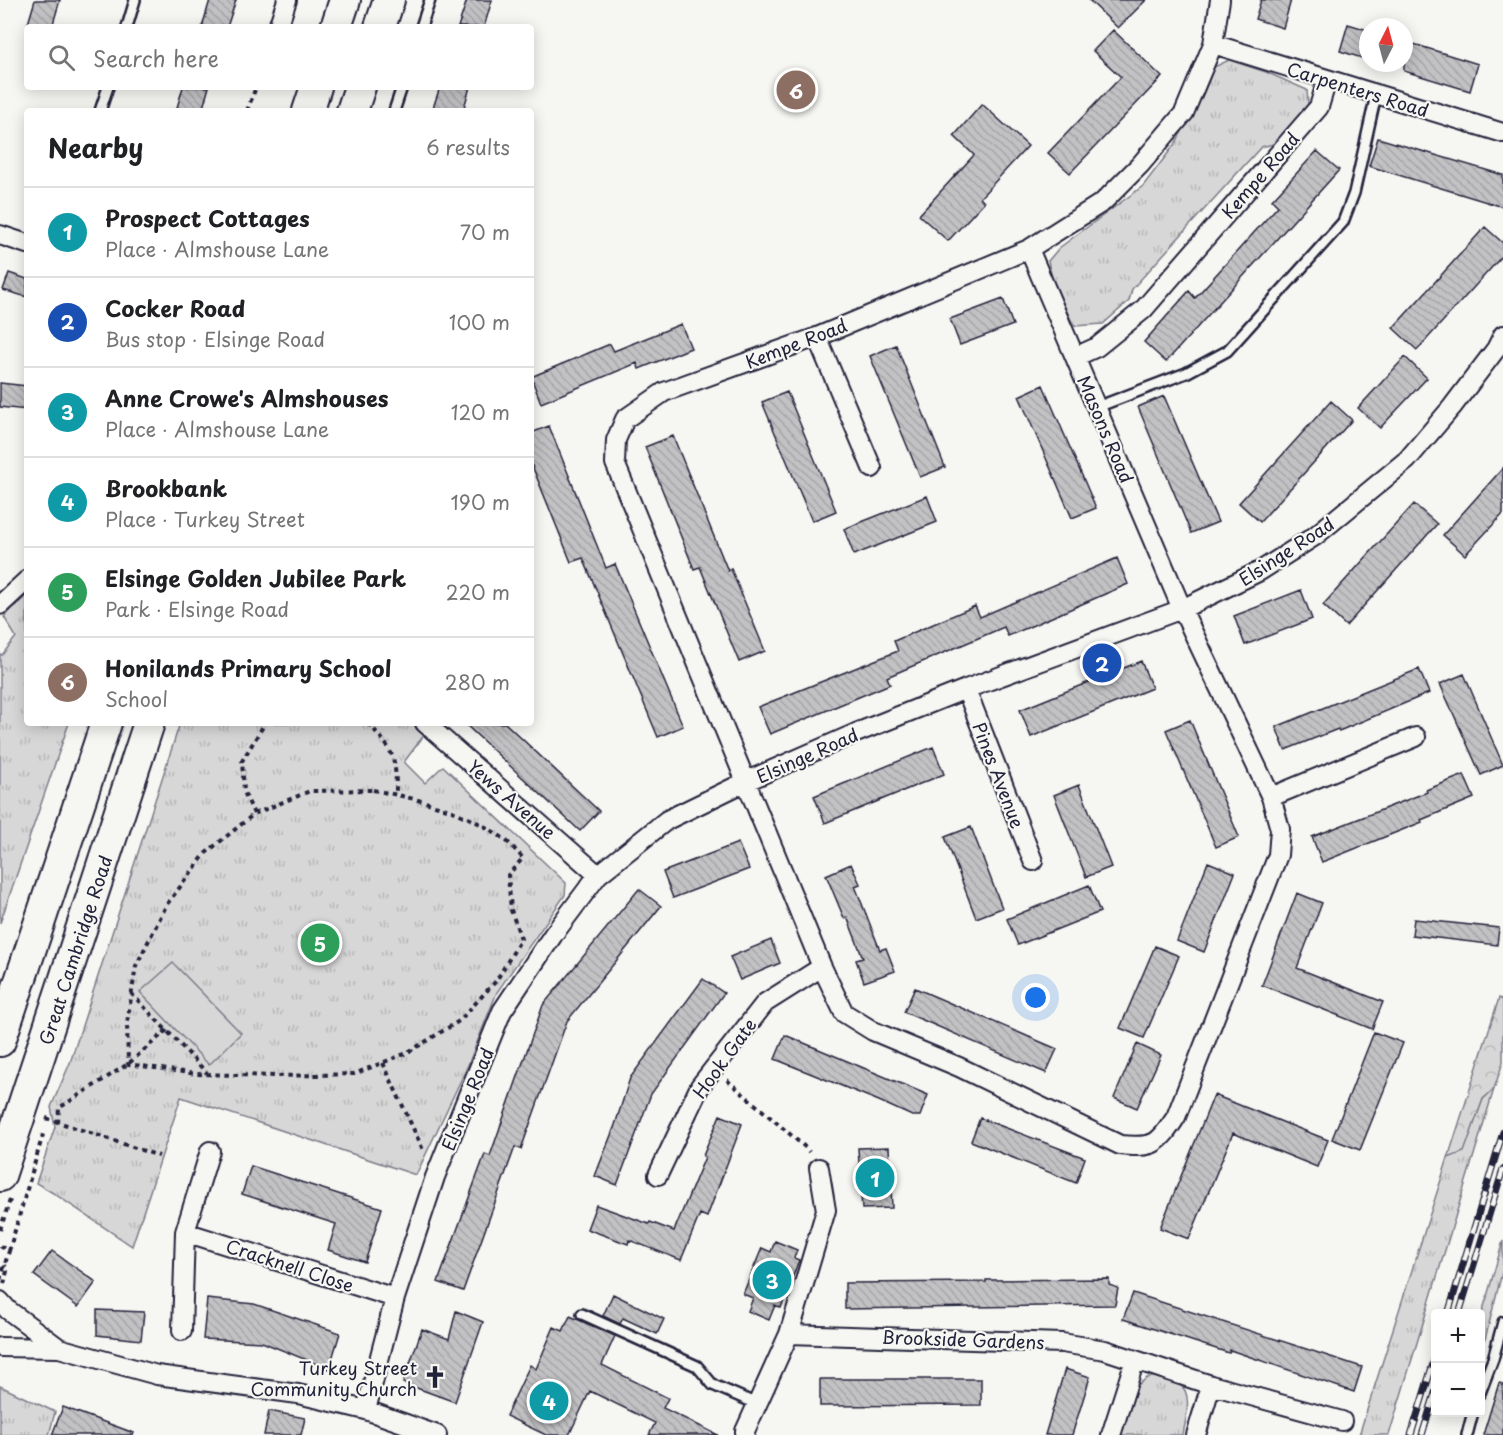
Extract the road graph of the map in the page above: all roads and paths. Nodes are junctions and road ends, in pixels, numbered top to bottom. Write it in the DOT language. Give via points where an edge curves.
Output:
graph roads {
  1 [pos="135,0"];
  2 [pos="287,0"];
  3 [pos="345,0"];
  4 [pos="389,0"];
  5 [pos="430,0"];
  6 [pos="1220,0"];
  7 [pos="128,24"];
  8 [pos="279,24"];
  9 [pos="337,24"];
  10 [pos="381,24"];
  11 [pos="422,24"];
  12 [pos="1213,44"];
  13 [pos="1327,80"];
  14 [pos="107,90"];
  15 [pos="255,90"];
  16 [pos="315,90"];
  17 [pos="359,90"];
  18 [pos="401,90"];
  19 [pos="1376,95"];
  20 [pos="101,108"];
  21 [pos="248,108"];
  22 [pos="309,108"];
  23 [pos="353,108"];
  24 [pos="395,108"];
  25 [pos="1503,133"];
  26 [pos="0,235"];
  27 [pos="24,243"];
  28 [pos="1029,249"];
  29 [pos="1503,335"];
  30 [pos="816,337"];
  31 [pos="1076,357"];
  32 [pos="1097,407"];
  33 [pos="872,468"];
  34 [pos="24,583"];
  35 [pos="0,604"];
  36 [pos="1182,609"];
  37 [pos="966,689"];
  38 [pos="105,726"];
  39 [pos="149,726"];
  40 [pos="263,726"];
  41 [pos="371,726"];
  42 [pos="428,726"];
  43 [pos="1416,737"];
  44 [pos="747,781"];
  45 [pos="396,795"];
  46 [pos="1271,797"];
  47 [pos="254,814"];
  48 [pos="1033,861"];
  49 [pos="598,875"];
  50 [pos="822,967"];
  51 [pos="131,993"];
  52 [pos="167,1030"];
  53 [pos="0,1041"];
  54 [pos="383,1062"];
  55 [pos="128,1064"];
  56 [pos="714,1068"];
  57 [pos="207,1074"];
  58 [pos="40,1116"];
  59 [pos="58,1123"];
  60 [pos="44,1131"];
  61 [pos="210,1151"];
  62 [pos="159,1156"];
  63 [pos="819,1168"];
  64 [pos="658,1175"];
  65 [pos="0,1176"];
  66 [pos="435,1177"];
  67 [pos="185,1232"];
  68 [pos="0,1246"];
  69 [pos="9,1251"];
  70 [pos="5,1264"];
  71 [pos="0,1280"];
  72 [pos="1,1297"];
  73 [pos="395,1298"];
  74 [pos="582,1314"];
  75 [pos="1503,1322"];
  76 [pos="182,1331"];
  77 [pos="789,1334"];
  78 [pos="0,1347"];
  79 [pos="59,1348"];
  80 [pos="1135,1360"];
  81 [pos="1485,1380"];
  82 [pos="1211,1385"];
  83 [pos="757,1404"];
  84 [pos="366,1410"];
  85 [pos="1472,1417"];
  86 [pos="1342,1421"];
  87 [pos="437,1435"];
  88 [pos="745,1435"];
  89 [pos="1111,1435"];
  90 [pos="1196,1435"];
  91 [pos="1467,1435"];
  1 -- 7 [label="lane"];
  2 -- 8 [label="street"];
  3 -- 9 [label="highway"];
  4 -- 10 [label="highway"];
  5 -- 11 [label="lane"];
  6 -- 12 [label="street, Kempe Road"];
  12 -- 13 [label="street, Carpenters Road"];
  12 -- 28 [label="street, Kempe Road" via="1184,113 1140,165 1103,202"];
  13 -- 19 [label="street, Carpenters Road"];
  13 -- 31 [label="street, Kempe Road" via="1319,107 1143,310 1097,347"];
  14 -- 20 [label="lane"];
  15 -- 21 [label="path"];
  16 -- 22 [label="highway"];
  17 -- 23 [label="highway"];
  18 -- 24 [label="lane"];
  19 -- 25 [label="street, Carpenters Road"];
  19 -- 32 [label="lane" via="1354,193 1343,222 1227,351 1186,373"];
  26 -- 27 [label="street"];
  28 -- 30 [label="street, Kempe Road"];
  28 -- 31 [label="street, Masons Road"];
  29 -- 36 [label="street, Elsinge Road" via="1452,407 1407,460 1315,536 1260,572"];
  30 -- 33 [label="street"];
  30 -- 44 [label="street, Kempe Road" via="664,392 625,419 616,440 615,463"];
  31 -- 32 [label="street, Masons Road"];
  32 -- 36 [label="street, Masons Road"];
  34 -- 35 [label="street"];
  36 -- 37 [label="street, Elsinge Road"];
  36 -- 46 [label="street, Masons Road"];
  37 -- 44 [label="street, Elsinge Road"];
  37 -- 48 [label="street, Pines Avenue"];
  38 -- 53 [label="highway"];
  39 -- 65 [label="highway, Great Cambridge Road"];
  40 -- 47 [label="path" via="242,760 244,792"];
  41 -- 45 [label="path" via="389,747 396,764"];
  42 -- 49 [label="street, Yews Avenue"];
  43 -- 46 [label="street"];
  44 -- 49 [label="street, Elsinge Road" via="667,820"];
  44 -- 50 [label="street, Kempe Road"];
  45 -- 47 [label="path" via="373,790 310,791"];
  45 -- 54 [label="path" via="464,815 502,837 523,858 508,875 510,910 520,939 496,981 459,1021 407,1053"];
  46 -- 50 [label="street, Kempe Road" via="1280,829 1278,855 1176,1117 1160,1140 1140,1147 1120,1145 873,1031 844,1013"];
  47 -- 51 [label="path" via="206,853 167,904 135,966"];
  49 -- 66 [label="street, Elsinge Road" via="502,1011"];
  50 -- 56 [label="street, Hook Gate" via="765,1003"];
  51 -- 52 [label="path"];
  51 -- 55 [label="path" via="126,1023"];
  52 -- 55 [label="path"];
  52 -- 57 [label="path"];
  54 -- 57 [label="path" via="354,1074"];
  54 -- 66 [label="path"];
  55 -- 57 [label="path"];
  55 -- 59 [label="path" via="59,1108"];
  56 -- 63 [label="path" via="806,1148"];
  56 -- 64 [label="street, Hook Gate" via="700,1086"];
  58 -- 59 [label="path"];
  59 -- 62 [label="path"];
  60 -- 69 [label="path"];
  61 -- 67 [label="street"];
  63 -- 77 [label="street" via="826,1210"];
  66 -- 73 [label="street, Elsinge Road"];
  67 -- 73 [label="street, Cracknell Close"];
  67 -- 76 [label="street"];
  68 -- 69 [label="path"];
  69 -- 70 [label="path"];
  70 -- 71 [label="path"];
  70 -- 72 [label="path"];
  72 -- 79 [label="street" via="8,1310"];
  73 -- 84 [label="street, Elsinge Road"];
  74 -- 83 [label="lane" via="697,1366 713,1385"];
  75 -- 81 [label="lane"];
  77 -- 80 [label="street, Brookside Gardens" via="1062,1342"];
  77 -- 83 [label="street"];
  78 -- 79 [label="street"];
  79 -- 84 [label="street" via="157,1375 298,1394"];
  80 -- 82 [label="street, Brookside Gardens"];
  80 -- 89 [label="street"];
  82 -- 86 [label="street, Brookside Gardens"];
  82 -- 90 [label="street"];
  83 -- 88 [label="street"];
  84 -- 87 [label="street"];
  85 -- 91 [label="lane"];
}
